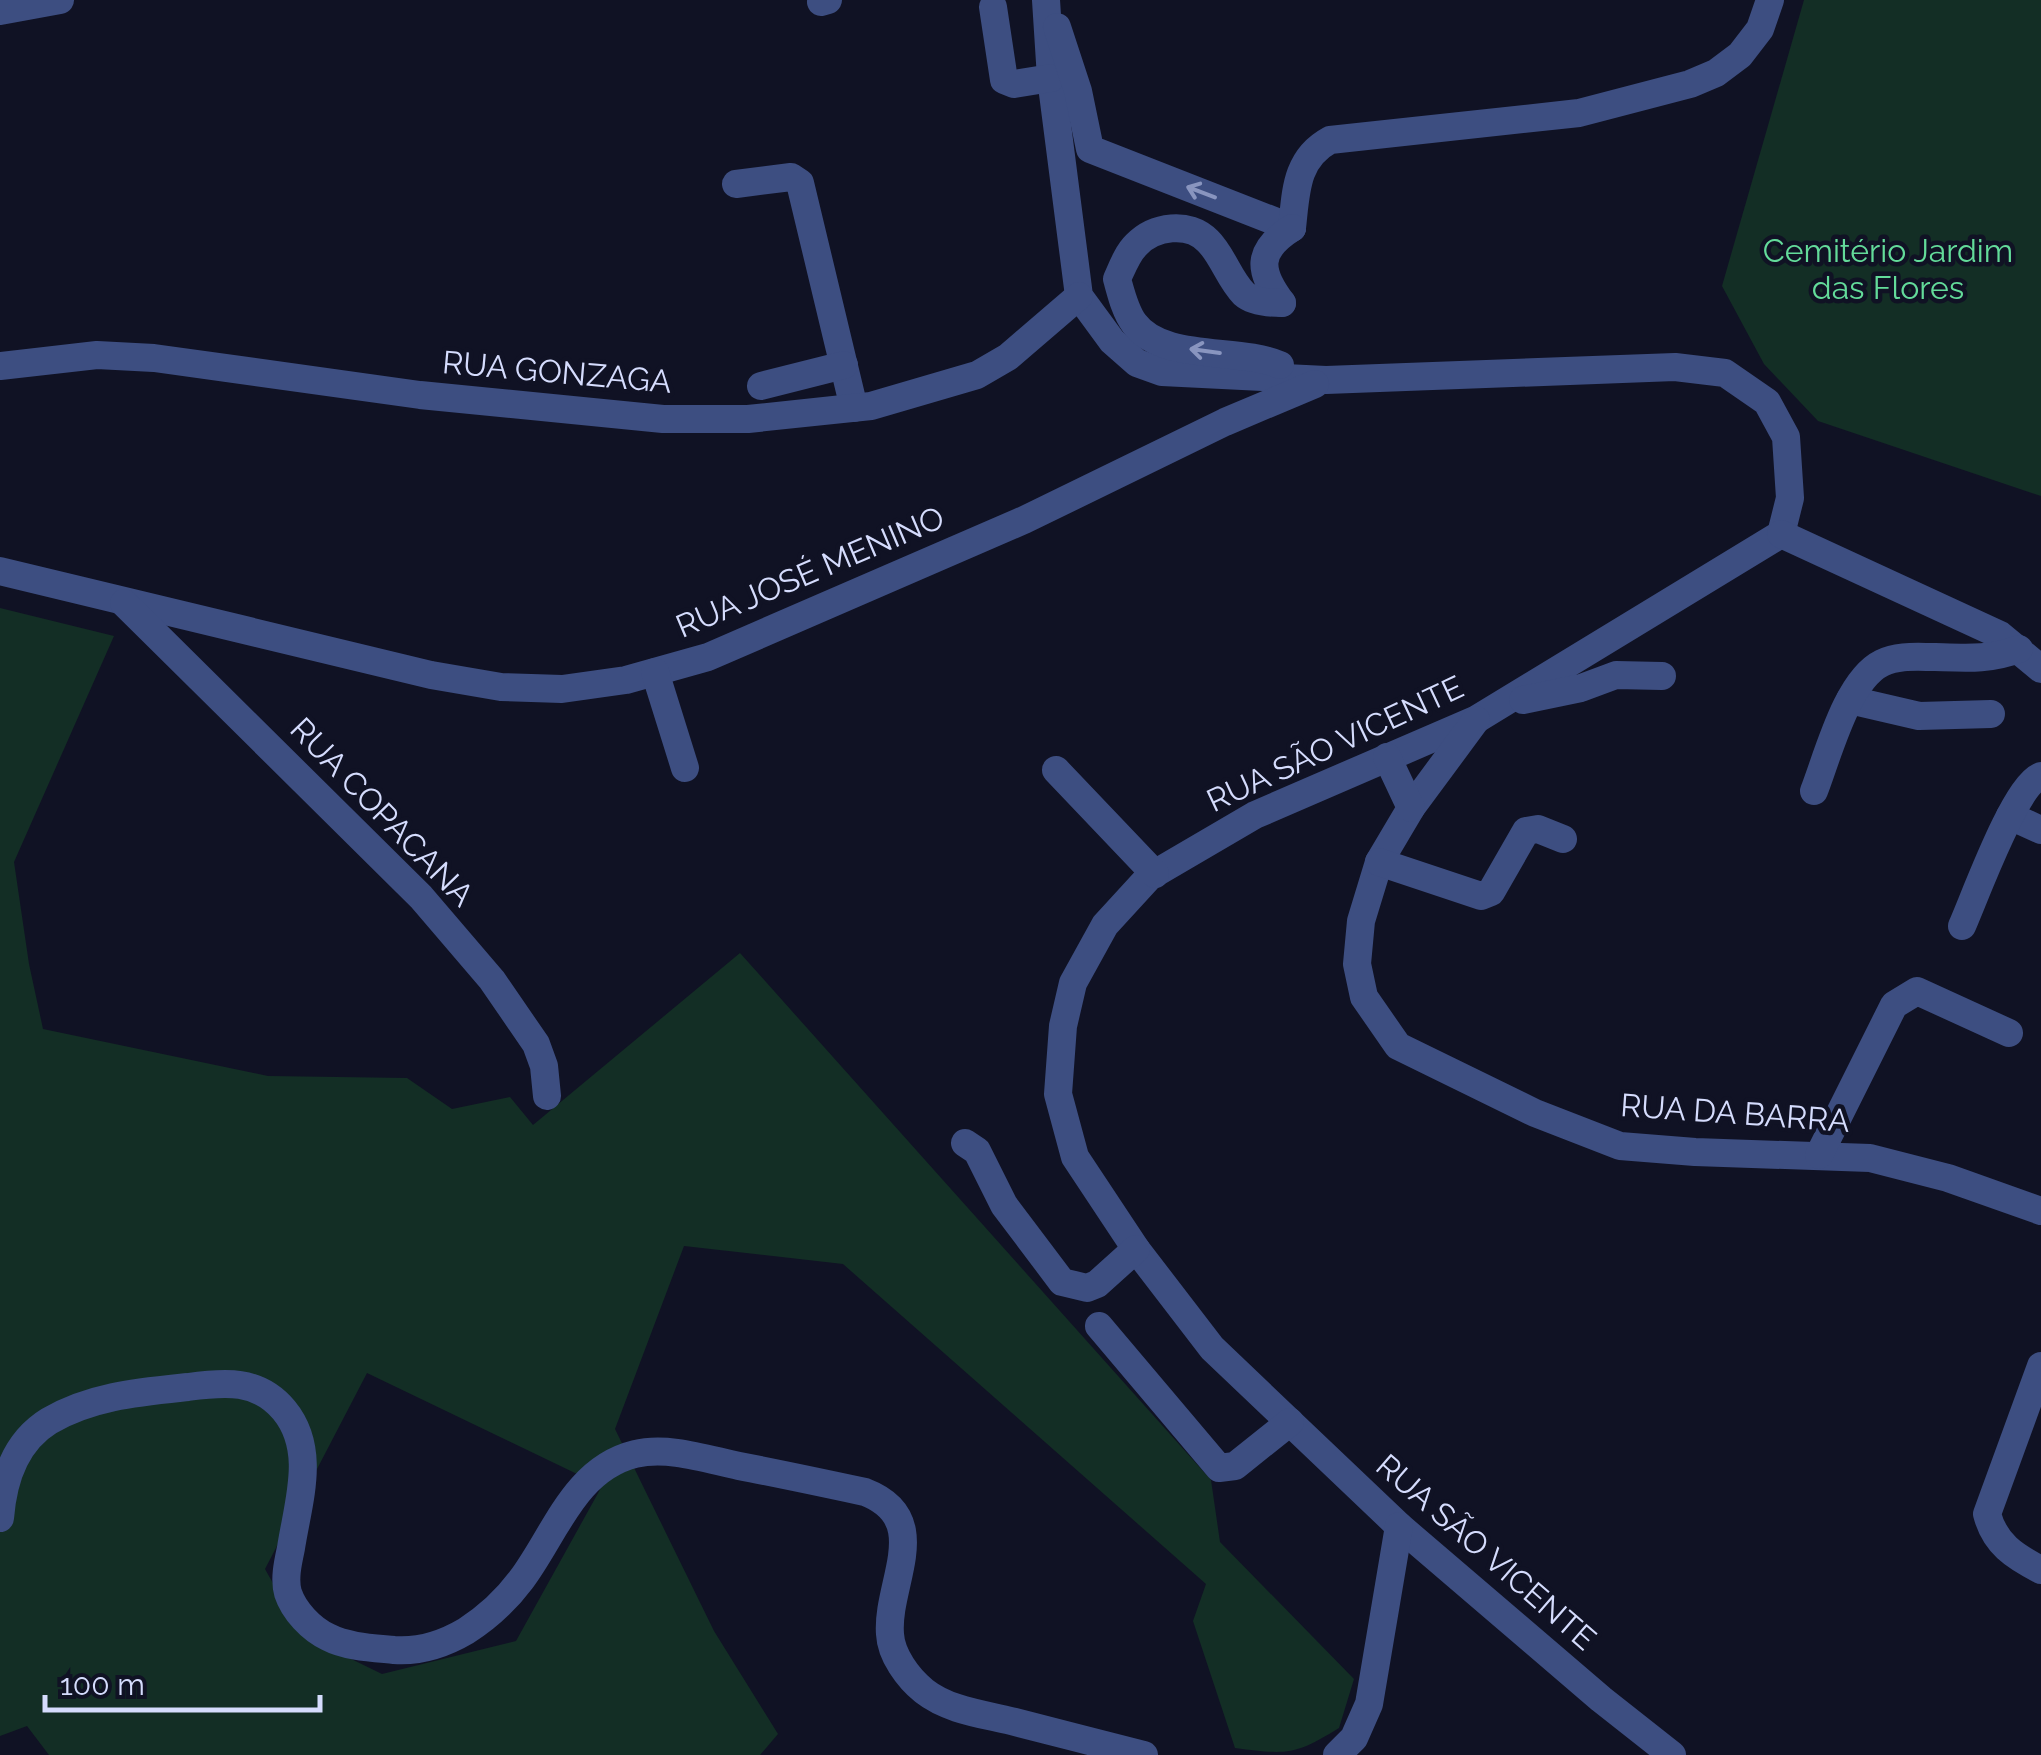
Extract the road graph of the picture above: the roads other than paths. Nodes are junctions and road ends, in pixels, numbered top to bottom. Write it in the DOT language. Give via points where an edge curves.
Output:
graph roads {
  1 [pos="60,0"];
  2 [pos="1770,0"];
  3 [pos="1047,4"];
  4 [pos="993,6"];
  5 [pos="0,11"];
  6 [pos="1051,78"];
  7 [pos="736,184"];
  8 [pos="1292,228"];
  9 [pos="1079,296"];
  10 [pos="844,365"];
  11 [pos="0,366"];
  12 [pos="1296,378"];
  13 [pos="1326,380"];
  14 [pos="761,386"];
  15 [pos="854,408"];
  16 [pos="1780,534"];
  17 [pos="0,571"];
  18 [pos="124,603"];
  19 [pos="2019,648"];
  20 [pos="2041,669"];
  21 [pos="655,672"];
  22 [pos="1662,676"];
  23 [pos="1850,700"];
  24 [pos="1503,704"];
  25 [pos="1991,714"];
  26 [pos="1477,719"];
  27 [pos="1387,757"];
  28 [pos="684,768"];
  29 [pos="1056,770"];
  30 [pos="2041,776"];
  31 [pos="1814,791"];
  32 [pos="1412,808"];
  33 [pos="2010,816"];
  34 [pos="2041,830"];
  35 [pos="1563,839"];
  36 [pos="1379,862"];
  37 [pos="1154,874"];
  38 [pos="1962,926"];
  39 [pos="2009,1033"];
  40 [pos="547,1096"];
  41 [pos="965,1143"];
  42 [pos="1819,1155"];
  43 [pos="2041,1211"];
  44 [pos="1136,1248"];
  45 [pos="1098,1326"];
  46 [pos="2041,1366"];
  47 [pos="1290,1422"];
  48 [pos="0,1518"];
  49 [pos="1399,1526"];
  50 [pos="2041,1570"];
  51 [pos="1144,1755"];
  52 [pos="1337,1755"];
  53 [pos="1672,1755"];
  1 -- 5 [label="street"];
  2 -- 8 [label="street" via="1760,30 1740,55 1690,84 1579,113 1330,140 1300,172"];
  3 -- 6 [label="street"];
  8 -- 3 [label="street, one-way" via="1090,149 1068,56"];
  4 -- 6 [label="street" via="1004,80"];
  6 -- 9 [label="street"];
  7 -- 10 [label="street" via="791,177 800,183"];
  12 -- 8 [label="street, one-way" via="1266,359 1151,338 1129,316 1116,280 1144,237 1184,228 1208,240 1245,295 1282,303 1263,268 1273,240"];
  9 -- 12 [label="street" via="1112,342 1138,363 1162,372"];
  9 -- 15 [label="street, RUA GONZAGA" via="977,375"];
  10 -- 14 [label="street"];
  10 -- 15 [label="street"];
  11 -- 15 [label="street, RUA GONZAGA" via="135,357 365,401 505,417 748,419"];
  12 -- 13 [label="street"];
  13 -- 16 [label="street" via="1675,367 1725,374 1767,402 1786,438 1790,498"];
  13 -- 21 [label="street, RUA JOSÉ MENINO" via="953,551 708,657"];
  16 -- 19 [label="street"];
  16 -- 24 [label="street, RUA SÃO VICENTE"];
  17 -- 18 [label="street, RUA JOSÉ MENINO"];
  18 -- 21 [label="street, RUA JOSÉ MENINO" via="502,686 562,688"];
  18 -- 40 [label="street, RUA COPACANA" via="421,897 536,1044"];
  19 -- 20 [label="street"];
  19 -- 23 [label="street" via="1992,659 1890,660 1864,676"];
  21 -- 28 [label="street"];
  22 -- 24 [label="street" via="1624,674"];
  23 -- 25 [label="street" via="1919,716"];
  23 -- 31 [label="street"];
  24 -- 26 [label="street, RUA SÃO VICENTE"];
  26 -- 27 [label="street, RUA SÃO VICENTE"];
  26 -- 32 [label="street, RUA DA BARRA"];
  27 -- 32 [label="street"];
  27 -- 37 [label="street, RUA SÃO VICENTE" via="1255,815"];
  29 -- 37 [label="street"];
  30 -- 33 [label="street" via="2030,782"];
  32 -- 36 [label="street, RUA DA BARRA"];
  33 -- 34 [label="street"];
  33 -- 38 [label="street"];
  35 -- 36 [label="street" via="1526,831 1491,892 1481,896"];
  36 -- 42 [label="street, RUA DA BARRA" via="1361,921 1357,964 1364,997 1398,1046 1620,1146"];
  37 -- 44 [label="street, RUA SÃO VICENTE" via="1104,925 1073,983 1058,1094 1076,1157"];
  39 -- 42 [label="street" via="1917,992 1904,996"];
  41 -- 44 [label="street" via="977,1151 1004,1205 1062,1282 1098,1284"];
  42 -- 43 [label="street, RUA DA BARRA" via="1870,1158"];
  44 -- 47 [label="street, RUA SÃO VICENTE" via="1212,1348"];
  45 -- 47 [label="street" via="1220,1468 1235,1466"];
  46 -- 50 [label="street" via="1987,1514 1998,1542"];
  47 -- 49 [label="street, RUA SÃO VICENTE"];
  48 -- 51 [label="street" via="10,1469 26,1438 51,1420 120,1395 253,1385 295,1424 304,1449 287,1569 298,1613 328,1637 410,1651 446,1642 488,1617 521,1580 581,1486 635,1454 670,1452 866,1492 901,1522 904,1544 890,1634 910,1678 942,1703"];
  49 -- 52 [label="street" via="1369,1704 1354,1738"];
  49 -- 53 [label="street, RUA SÃO VICENTE"];
}
